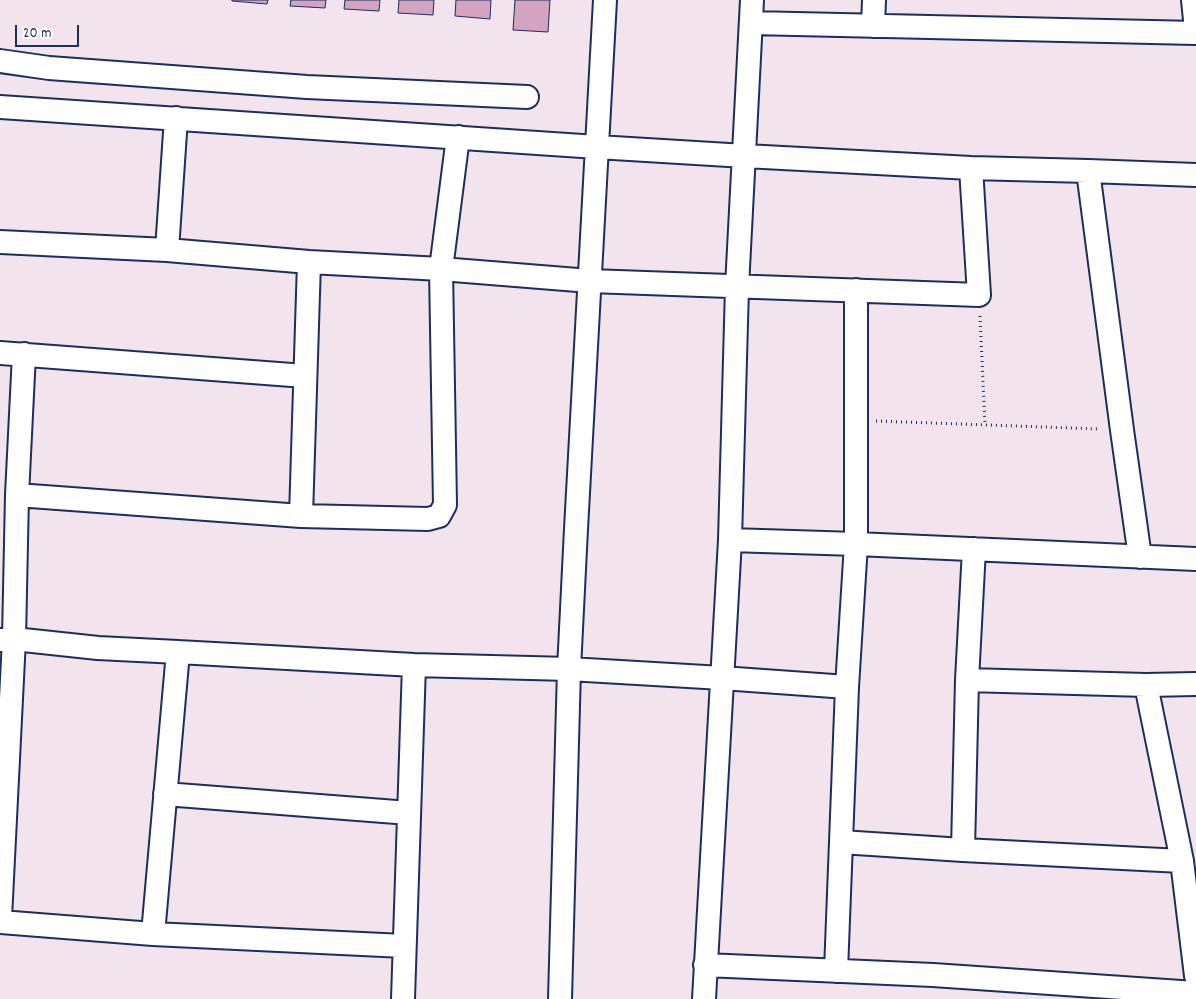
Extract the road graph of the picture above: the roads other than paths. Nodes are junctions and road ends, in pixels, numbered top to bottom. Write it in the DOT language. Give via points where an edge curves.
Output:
graph roads {
  1 [pos="605,0"];
  2 [pos="752,0"];
  3 [pos="874,0"];
  4 [pos="1193,0"];
  5 [pos="751,23"];
  6 [pos="873,26"];
  7 [pos="1196,32"];
  8 [pos="0,61"];
  9 [pos="528,97"];
  10 [pos="0,106"];
  11 [pos="176,118"];
  12 [pos="458,137"];
  13 [pos="597,147"];
  14 [pos="745,156"];
  15 [pos="971,168"];
  16 [pos="1088,171"];
  17 [pos="1196,176"];
  18 [pos="0,242"];
  19 [pos="167,250"];
  20 [pos="309,262"];
  21 [pos="441,269"];
  22 [pos="590,281"];
  23 [pos="737,287"];
  24 [pos="856,290"];
  25 [pos="0,353"];
  26 [pos="24,354"];
  27 [pos="305,376"];
  28 [pos="16,496"];
  29 [pos="301,516"];
  30 [pos="730,540"];
  31 [pos="856,544"];
  32 [pos="974,550"];
  33 [pos="1140,557"];
  34 [pos="1196,559"];
  35 [pos="7,639"];
  36 [pos="178,652"];
  37 [pos="414,665"];
  38 [pos="569,669"];
  39 [pos="722,678"];
  40 [pos="967,680"];
  41 [pos="1196,684"];
  42 [pos="1146,685"];
  43 [pos="847,687"];
  44 [pos="165,794"];
  45 [pos="409,813"];
  46 [pos="841,842"];
  47 [pos="963,850"];
  48 [pos="1182,861"];
  49 [pos="0,918"];
  50 [pos="0,922"];
  51 [pos="153,934"];
  52 [pos="404,946"];
  53 [pos="706,965"];
  54 [pos="836,971"];
  55 [pos="1196,976"];
  56 [pos="1196,993"];
  57 [pos="403,999"];
  58 [pos="560,999"];
  59 [pos="704,999"];
  1 -- 13 [label="street"];
  2 -- 5 [label="street"];
  3 -- 6 [label="street"];
  4 -- 7 [label="street"];
  5 -- 6 [label="street"];
  5 -- 14 [label="street"];
  6 -- 7 [label="street"];
  8 -- 9 [label="street" via="49,68 307,87"];
  10 -- 11 [label="street"];
  11 -- 12 [label="street"];
  11 -- 19 [label="street"];
  12 -- 13 [label="street"];
  12 -- 21 [label="street"];
  13 -- 14 [label="street"];
  13 -- 22 [label="street"];
  14 -- 15 [label="street"];
  14 -- 23 [label="street"];
  15 -- 16 [label="street"];
  15 -- 24 [label="street" via="979,295"];
  16 -- 17 [label="street"];
  16 -- 33 [label="street"];
  18 -- 19 [label="street"];
  19 -- 20 [label="street"];
  20 -- 21 [label="street"];
  20 -- 27 [label="street"];
  21 -- 22 [label="street"];
  21 -- 29 [label="street" via="445,505 439,516 428,519"];
  22 -- 23 [label="street"];
  22 -- 38 [label="street"];
  23 -- 24 [label="street"];
  23 -- 30 [label="street"];
  24 -- 31 [label="street"];
  25 -- 26 [label="street"];
  26 -- 27 [label="street"];
  26 -- 28 [label="street"];
  27 -- 29 [label="street"];
  28 -- 29 [label="street"];
  28 -- 35 [label="street"];
  30 -- 31 [label="street"];
  30 -- 39 [label="street"];
  31 -- 32 [label="street"];
  31 -- 43 [label="street"];
  32 -- 33 [label="street"];
  32 -- 40 [label="street"];
  33 -- 34 [label="street"];
  35 -- 36 [label="street"];
  35 -- 49 [label="street"];
  36 -- 37 [label="street"];
  36 -- 44 [label="street"];
  37 -- 38 [label="street"];
  37 -- 45 [label="street"];
  38 -- 39 [label="street"];
  38 -- 58 [label="street"];
  39 -- 43 [label="street"];
  39 -- 53 [label="street"];
  40 -- 42 [label="street"];
  40 -- 47 [label="street"];
  41 -- 42 [label="street"];
  42 -- 48 [label="street"];
  43 -- 46 [label="street"];
  44 -- 45 [label="street"];
  44 -- 51 [label="street"];
  45 -- 52 [label="street"];
  46 -- 47 [label="street"];
  46 -- 54 [label="street"];
  47 -- 48 [label="street"];
  48 -- 55 [label="street"];
  50 -- 51 [label="street"];
  51 -- 52 [label="street"];
  52 -- 57 [label="street"];
  53 -- 54 [label="street"];
  53 -- 59 [label="street"];
  54 -- 56 [label="street"];
}
